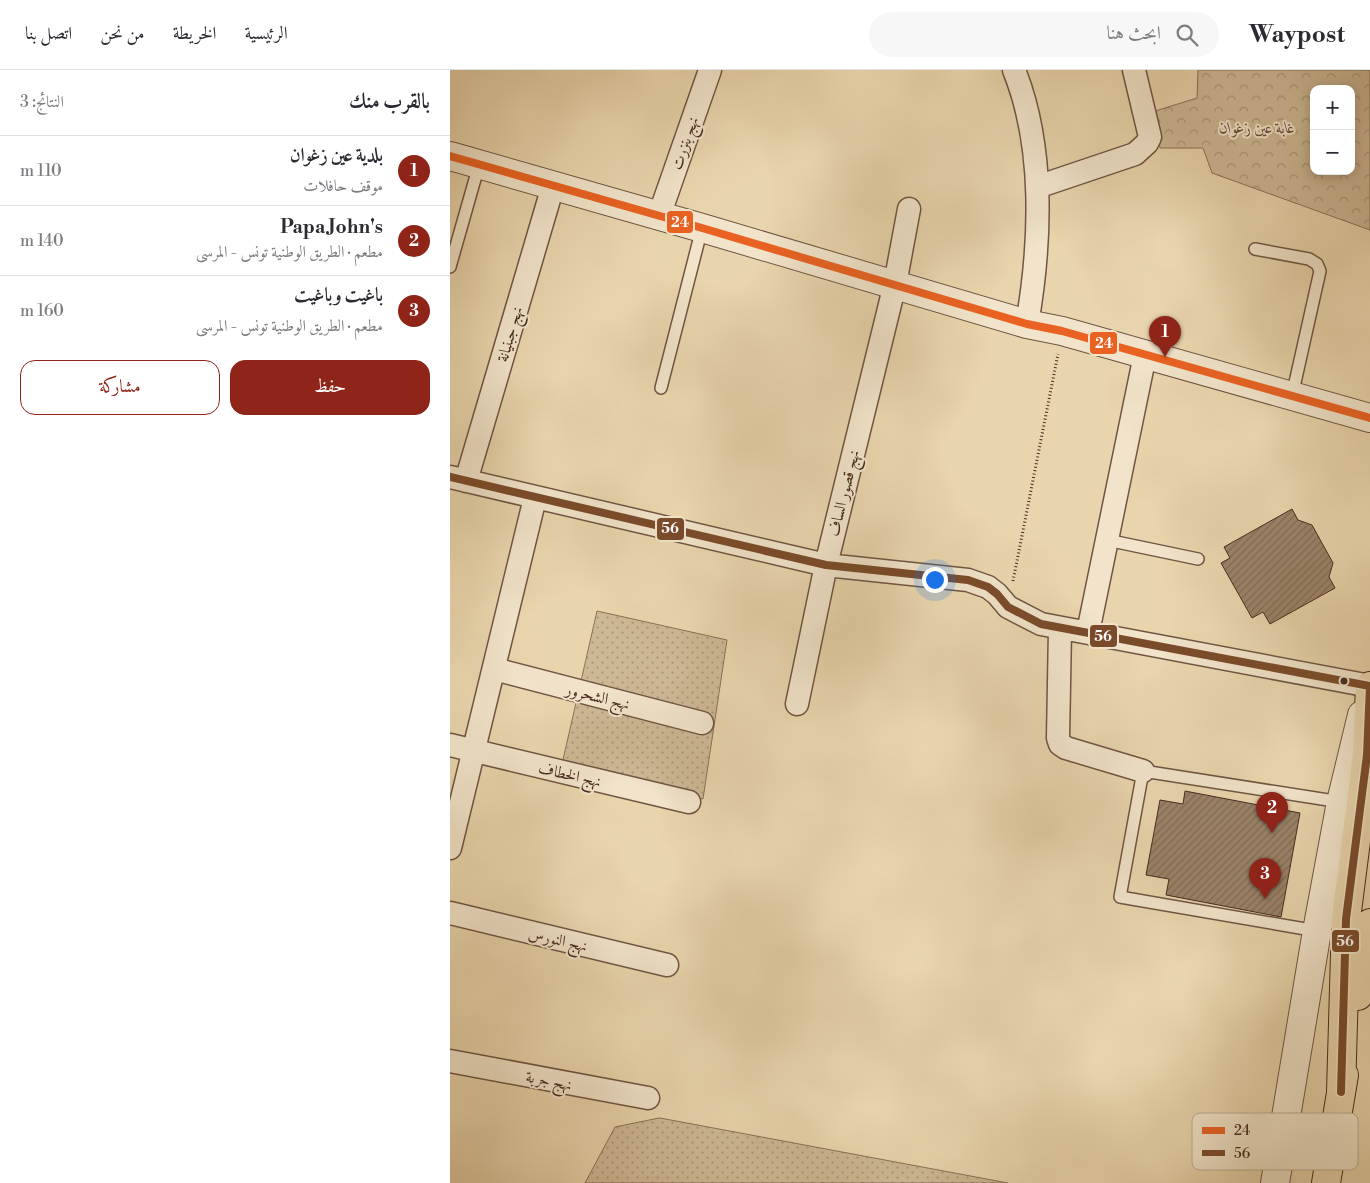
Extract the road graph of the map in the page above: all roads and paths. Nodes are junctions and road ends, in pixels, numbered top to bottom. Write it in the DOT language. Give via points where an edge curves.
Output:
graph roads {
  1 [pos="710,70"];
  2 [pos="1014,70"];
  3 [pos="1134,70"];
  4 [pos="450,156"];
  5 [pos="479,165"];
  6 [pos="552,186"];
  7 [pos="1037,187"];
  8 [pos="909,209"];
  9 [pos="658,216"];
  10 [pos="702,228"];
  11 [pos="1255,249"];
  12 [pos="450,267"];
  13 [pos="895,284"];
  14 [pos="1027,324"];
  15 [pos="1062,332"];
  16 [pos="1145,354"];
  17 [pos="661,388"];
  18 [pos="1292,396"];
  19 [pos="1370,418"];
  20 [pos="458,479"];
  21 [pos="535,498"];
  22 [pos="1107,540"];
  23 [pos="1198,559"];
  24 [pos="826,564"];
  25 [pos="1008,607"];
  26 [pos="1060,629"];
  27 [pos="1088,632"];
  28 [pos="494,669"];
  29 [pos="1370,685"];
  30 [pos="798,704"];
  31 [pos="702,723"];
  32 [pos="450,744"];
  33 [pos="474,751"];
  34 [pos="1143,771"];
  35 [pos="689,802"];
  36 [pos="1341,802"];
  37 [pos="450,848"];
  38 [pos="450,913"];
  39 [pos="1370,923"];
  40 [pos="1317,931"];
  41 [pos="667,965"];
  42 [pos="450,1061"];
  43 [pos="1341,1092"];
  44 [pos="648,1098"];
  45 [pos="1287,1113"];
  46 [pos="1338,1113"];
  47 [pos="1277,1170"];
  48 [pos="1328,1170"];
  49 [pos="1275,1183"];
  50 [pos="1326,1183"];
  1 -- 9 [label="street, نهج بنزرت"];
  2 -- 7 [label="street" via="1023,92 1033,140"];
  3 -- 7 [label="street" via="1150,137 1147,142 1134,154"];
  4 -- 5 [label="street"];
  5 -- 6 [label="street"];
  5 -- 12 [label="lane"];
  6 -- 9 [label="street"];
  6 -- 20 [label="street, نهج جبنيانة"];
  7 -- 14 [label="street" via="1036,252"];
  8 -- 13 [label="street, نهج قصور الساف"];
  9 -- 10 [label="street"];
  10 -- 13 [label="street"];
  10 -- 17 [label="lane"];
  11 -- 18 [label="lane" via="1309,259 1317,264 1320,271"];
  13 -- 14 [label="street"];
  13 -- 24 [label="street, نهج قصور الساف"];
  14 -- 15 [label="street"];
  15 -- 16 [label="street"];
  15 -- 25 [label="path"];
  16 -- 18 [label="street"];
  16 -- 22 [label="street"];
  18 -- 19 [label="street"];
  20 -- 21 [label="street"];
  21 -- 24 [label="street"];
  21 -- 28 [label="street"];
  22 -- 23 [label="lane"];
  22 -- 27 [label="street"];
  24 -- 25 [label="street" via="968,580 988,587"];
  24 -- 30 [label="street, نهج قصور الساف"];
  25 -- 26 [label="street"];
  26 -- 27 [label="street"];
  26 -- 34 [label="street" via="1060,744"];
  27 -- 29 [label="street"];
  28 -- 31 [label="street, نهج الشحرور"];
  28 -- 33 [label="street"];
  29 -- 36 [label="street"];
  29 -- 43 [label="highway" via="1367,755 1346,919"];
  32 -- 33 [label="street, نهج الخطاف"];
  33 -- 35 [label="street, نهج الخطاف"];
  33 -- 37 [label="street"];
  34 -- 36 [label="lane"];
  34 -- 40 [label="lane" via="1120,897"];
  36 -- 40 [label="street"];
  38 -- 41 [label="street, نهج النورس"];
  39 -- 43 [label="highway"];
  40 -- 45 [label="street"];
  42 -- 44 [label="street, نهج جربة"];
  43 -- 46 [label="highway"];
  47 -- 49 [label="street"];
  48 -- 50 [label="highway"];
}
